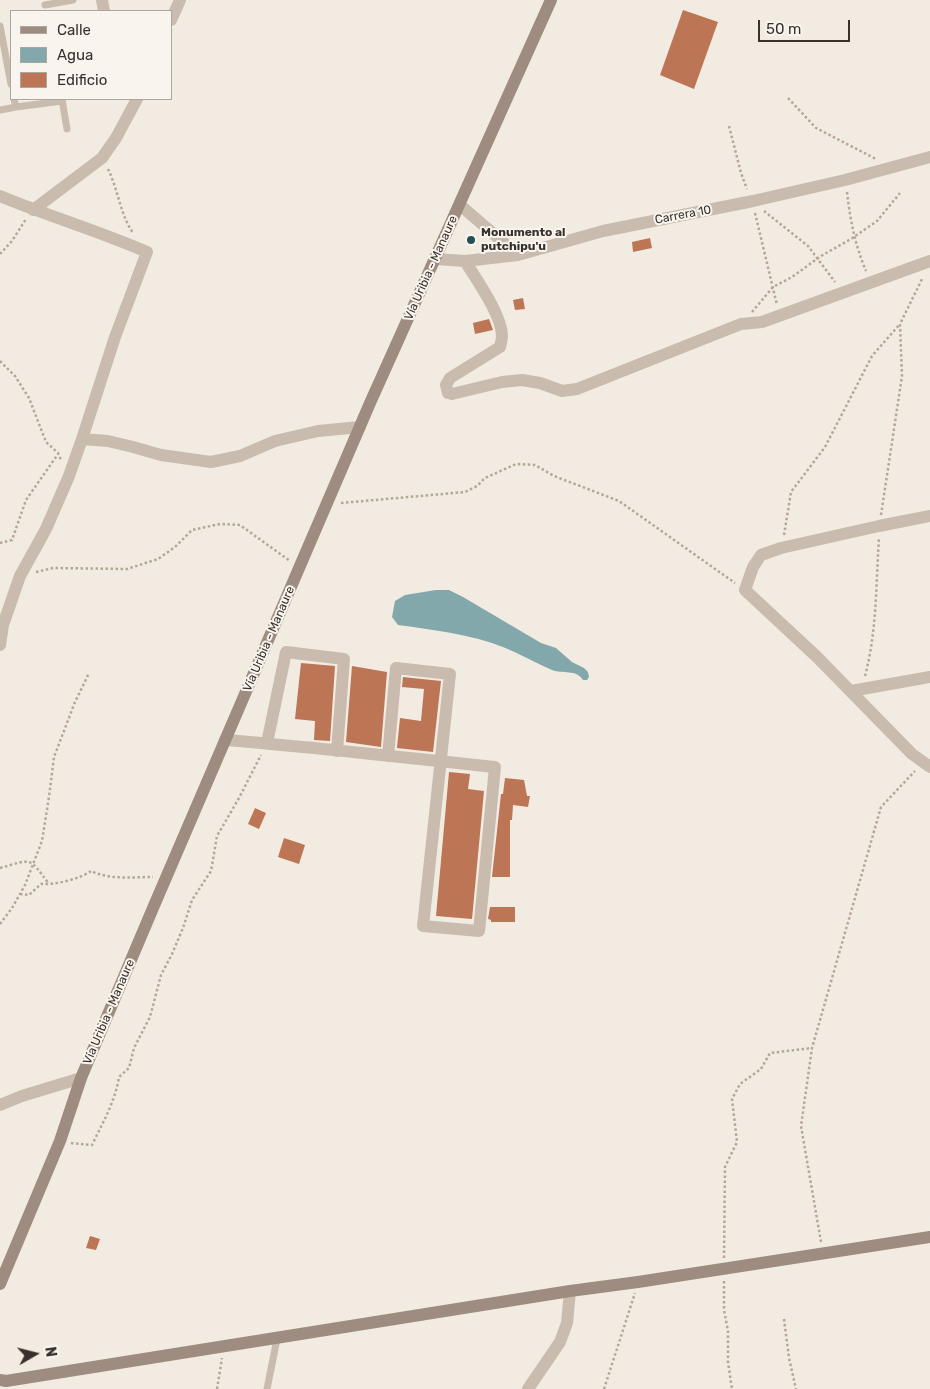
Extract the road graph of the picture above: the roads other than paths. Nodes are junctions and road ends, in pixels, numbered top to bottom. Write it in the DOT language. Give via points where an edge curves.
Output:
graph roads {
  1 [pos="73,0"];
  2 [pos="180,0"];
  3 [pos="551,0"];
  4 [pos="45,5"];
  5 [pos="172,18"];
  6 [pos="0,26"];
  7 [pos="10,79"];
  8 [pos="14,100"];
  9 [pos="62,100"];
  10 [pos="136,100"];
  11 [pos="16,107"];
  12 [pos="0,110"];
  13 [pos="67,129"];
  14 [pos="930,158"];
  15 [pos="0,196"];
  16 [pos="460,205"];
  17 [pos="33,210"];
  18 [pos="518,255"];
  19 [pos="435,259"];
  20 [pos="465,261"];
  21 [pos="928,265"];
  22 [pos="360,427"];
  23 [pos="82,439"];
  24 [pos="930,516"];
  25 [pos="0,644"];
  26 [pos="930,677"];
  27 [pos="856,690"];
  28 [pos="225,740"];
  29 [pos="267,743"];
  30 [pos="337,752"];
  31 [pos="388,756"];
  32 [pos="440,761"];
  33 [pos="926,765"];
  34 [pos="81,1078"];
  35 [pos="0,1105"];
  36 [pos="930,1237"];
  37 [pos="0,1284"];
  38 [pos="570,1291"];
  39 [pos="277,1339"];
  40 [pos="0,1380"];
  41 [pos="267,1389"];
  42 [pos="528,1389"];
  1 -- 4 [label="lane"];
  2 -- 5 [label="street"];
  3 -- 16 [label="main road, Vía Uribia - Manaure"];
  6 -- 7 [label="lane"];
  8 -- 11 [label="lane"];
  9 -- 11 [label="lane"];
  9 -- 13 [label="lane"];
  10 -- 17 [label="street" via="102,158"];
  11 -- 12 [label="lane"];
  14 -- 18 [label="street, Carrera 10" via="753,201 603,231"];
  15 -- 17 [label="street"];
  16 -- 18 [label="street"];
  16 -- 19 [label="main road, Vía Uribia - Manaure"];
  17 -- 23 [label="street" via="147,252"];
  18 -- 20 [label="street, Carrera 10"];
  19 -- 20 [label="street, Carrera 10"];
  19 -- 22 [label="main road, Vía Uribia - Manaure"];
  20 -- 21 [label="street" via="489,301 502,337 500,347 450,378 446,390 452,394 522,380 562,391 577,389 741,324 762,322 870,282"];
  22 -- 23 [label="street" via="318,431 275,441 240,456 211,462"];
  22 -- 28 [label="main road, Vía Uribia - Manaure"];
  23 -- 25 [label="street" via="46,529 20,576"];
  24 -- 27 [label="street" via="781,548 761,555 753,567 745,590"];
  26 -- 27 [label="street"];
  27 -- 33 [label="street" via="912,754"];
  28 -- 29 [label="street"];
  28 -- 34 [label="main road, Vía Uribia - Manaure"];
  29 -- 30 [label="street"];
  29 -- 30 [label="street" via="286,652 344,659"];
  30 -- 31 [label="street"];
  31 -- 32 [label="street"];
  31 -- 32 [label="street" via="396,668 450,674"];
  32 -- 32 [label="street" via="495,767 479,931 423,926"];
  34 -- 35 [label="street"];
  34 -- 37 [label="main road, Vía Uribia - Manaure" via="60,1141"];
  36 -- 38 [label="main road"];
  38 -- 39 [label="main road"];
  38 -- 42 [label="street" via="567,1323 560,1342"];
  39 -- 40 [label="main road"];
  39 -- 41 [label="lane"];
}
